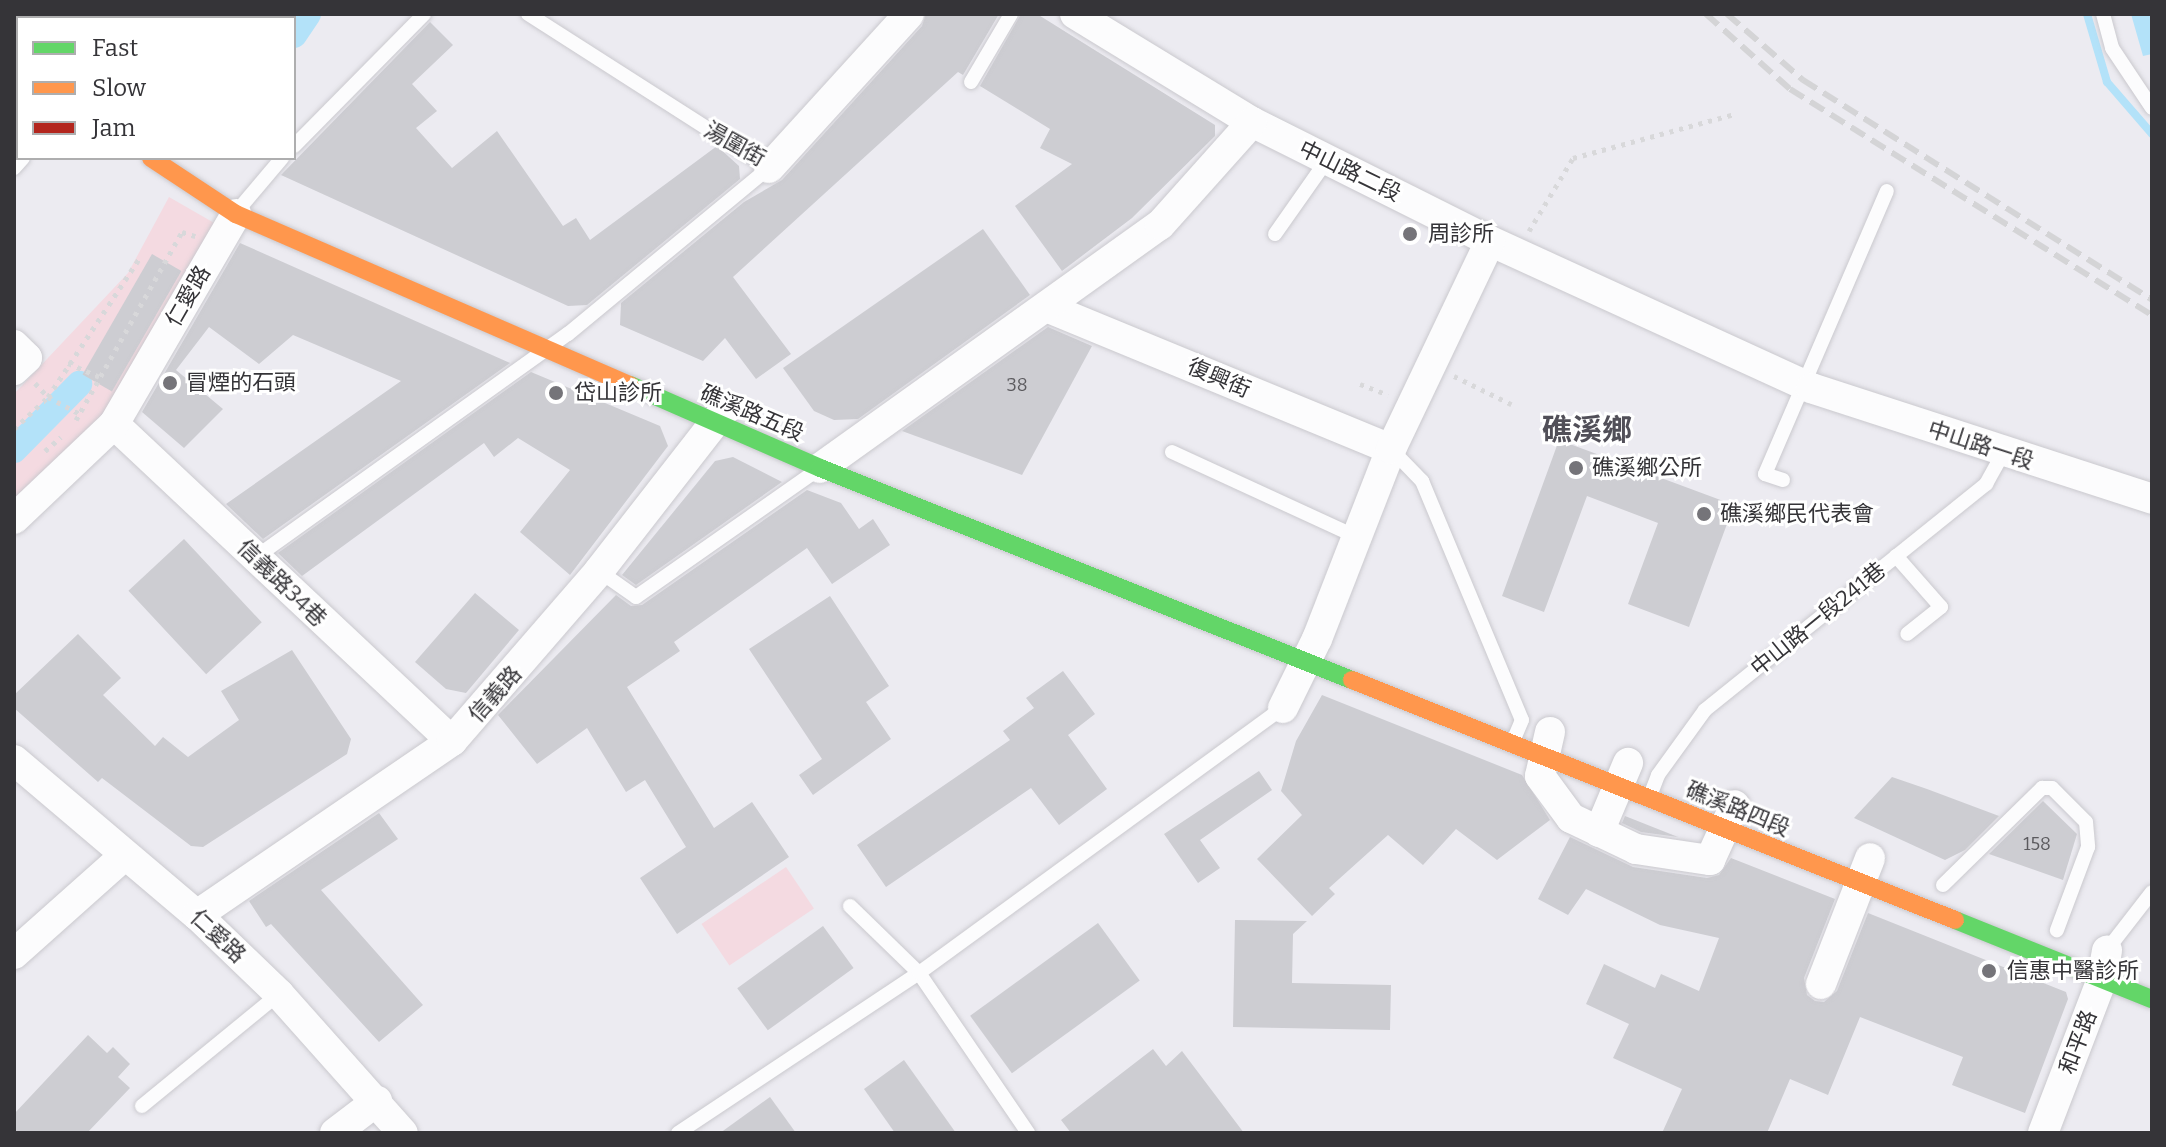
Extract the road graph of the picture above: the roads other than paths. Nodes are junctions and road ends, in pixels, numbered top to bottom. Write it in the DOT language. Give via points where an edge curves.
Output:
graph roads {
  1 [pos="424,14"];
  2 [pos="528,14"];
  3 [pos="909,14"];
  4 [pos="1011,14"];
  5 [pos="1075,14"];
  6 [pos="2103,14"];
  7 [pos="971,82"];
  8 [pos="2152,108"];
  9 [pos="1252,122"];
  10 [pos="296,144"];
  11 [pos="156,160"];
  12 [pos="280,160"];
  13 [pos="1327,160"];
  14 [pos="769,168"];
  15 [pos="1887,191"];
  16 [pos="242,196"];
  17 [pos="279,203"];
  18 [pos="1275,234"];
  19 [pos="1503,247"];
  20 [pos="1046,307"];
  21 [pos="14,345"];
  22 [pos="544,350"];
  23 [pos="14,370"];
  24 [pos="1806,386"];
  25 [pos="725,409"];
  26 [pos="114,424"];
  27 [pos="1391,449"];
  28 [pos="1172,452"];
  29 [pos="2003,453"];
  30 [pos="824,454"];
  31 [pos="870,465"];
  32 [pos="1783,480"];
  33 [pos="2152,499"];
  34 [pos="14,519"];
  35 [pos="1357,537"];
  36 [pos="1896,556"];
  37 [pos="256,557"];
  38 [pos="599,571"];
  39 [pos="1907,634"];
  40 [pos="1315,645"];
  41 [pos="1283,708"];
  42 [pos="1493,709"];
  43 [pos="1522,720"];
  44 [pos="452,741"];
  45 [pos="1552,742"];
  46 [pos="1511,745"];
  47 [pos="14,760"];
  48 [pos="1620,769"];
  49 [pos="1658,775"];
  50 [pos="1684,785"];
  51 [pos="1649,800"];
  52 [pos="1733,811"];
  53 [pos="1599,832"];
  54 [pos="125,855"];
  55 [pos="1868,864"];
  56 [pos="1943,885"];
  57 [pos="2148,900"];
  58 [pos="850,906"];
  59 [pos="197,915"];
  60 [pos="2050,927"];
  61 [pos="14,954"];
  62 [pos="2113,963"];
  63 [pos="919,973"];
  64 [pos="1821,984"];
  65 [pos="279,994"];
  66 [pos="2152,999"];
  67 [pos="377,1101"];
  68 [pos="142,1106"];
  69 [pos="335,1133"];
  70 [pos="403,1133"];
  71 [pos="678,1133"];
  72 [pos="1028,1133"];
  73 [pos="2043,1133"];
  1 -- 10 [label="lane"];
  2 -- 14 [label="lane, 湯圍街"];
  3 -- 14 [label="street, 湯圍街"];
  4 -- 7 [label="lane"];
  5 -- 9 [label="street, 中山路二段"];
  6 -- 8 [label="lane" via="2112,48"];
  9 -- 13 [label="street, 中山路二段"];
  9 -- 20 [label="street" via="1160,225"];
  11 -- 16 [label="main road, 礁溪路五段"];
  12 -- 16 [label="lane"];
  13 -- 18 [label="lane"];
  13 -- 19 [label="street, 中山路二段"];
  14 -- 22 [label="lane"];
  15 -- 24 [label="lane"];
  16 -- 17 [label="main road, 礁溪路五段"];
  16 -- 22 [label="main road, 礁溪路五段"];
  16 -- 26 [label="street, 仁愛路"];
  19 -- 24 [label="street, 中山路二段"];
  19 -- 27 [label="street" via="1431,365"];
  20 -- 27 [label="street, 復興街"];
  20 -- 30 [label="street"];
  21 -- 23 [label="street" via="27,358"];
  22 -- 25 [label="main road, 礁溪路五段"];
  22 -- 37 [label="lane"];
  24 -- 29 [label="street, 中山路一段"];
  24 -- 32 [label="lane" via="1765,474"];
  25 -- 30 [label="main road, 礁溪路五段"];
  25 -- 38 [label="street, 信義路"];
  26 -- 34 [label="street, 仁愛路"];
  26 -- 37 [label="street, 信義路34巷"];
  27 -- 35 [label="street"];
  27 -- 43 [label="lane" via="1422,481"];
  28 -- 35 [label="lane"];
  29 -- 33 [label="street, 中山路一段"];
  29 -- 36 [label="lane, 中山路一段241巷" via="1986,484"];
  30 -- 31 [label="main road, 礁溪路五段"];
  30 -- 38 [label="lane" via="636,597"];
  30 -- 40 [label="main road, 礁溪路五段"];
  35 -- 40 [label="street"];
  36 -- 39 [label="lane" via="1941,607"];
  36 -- 49 [label="lane, 中山路一段241巷" via="1705,710"];
  37 -- 44 [label="street, 信義路34巷"];
  38 -- 44 [label="street, 信義路"];
  40 -- 41 [label="street"];
  40 -- 46 [label="main road, 礁溪路四段"];
  41 -- 63 [label="lane"];
  42 -- 43 [label="main road, 礁溪路四段"];
  43 -- 45 [label="main road, 礁溪路四段"];
  43 -- 46 [label="lane"];
  44 -- 59 [label="street, 信義路"];
  45 -- 46 [label="main road, 礁溪路四段"];
  45 -- 48 [label="main road, 礁溪路四段"];
  45 -- 53 [label="street" via="1540,776 1571,818"];
  47 -- 54 [label="street, 仁愛路"];
  48 -- 49 [label="main road, 礁溪路四段"];
  48 -- 51 [label="main road, 礁溪路四段"];
  48 -- 53 [label="street"];
  49 -- 50 [label="main road, 礁溪路四段"];
  49 -- 51 [label="lane, 中山路一段241巷"];
  51 -- 52 [label="main road, 礁溪路四段"];
  52 -- 53 [label="street" via="1710,860 1636,849"];
  52 -- 55 [label="main road, 礁溪路四段"];
  54 -- 59 [label="street, 仁愛路"];
  54 -- 61 [label="street"];
  55 -- 62 [label="main road, 礁溪路四段"];
  55 -- 64 [label="street"];
  56 -- 60 [label="lane" via="2042,788 2052,788 2086,822 2088,847"];
  57 -- 62 [label="lane"];
  58 -- 63 [label="lane"];
  59 -- 65 [label="street, 仁愛路"];
  60 -- 62 [label="main road, 礁溪路四段"];
  62 -- 66 [label="main road, 礁溪路四段"];
  62 -- 73 [label="street, 和平路"];
  63 -- 71 [label="lane"];
  63 -- 72 [label="lane"];
  65 -- 67 [label="street, 仁愛路"];
  65 -- 68 [label="lane"];
  67 -- 69 [label="street"];
  67 -- 70 [label="street, 仁愛路"];
}
